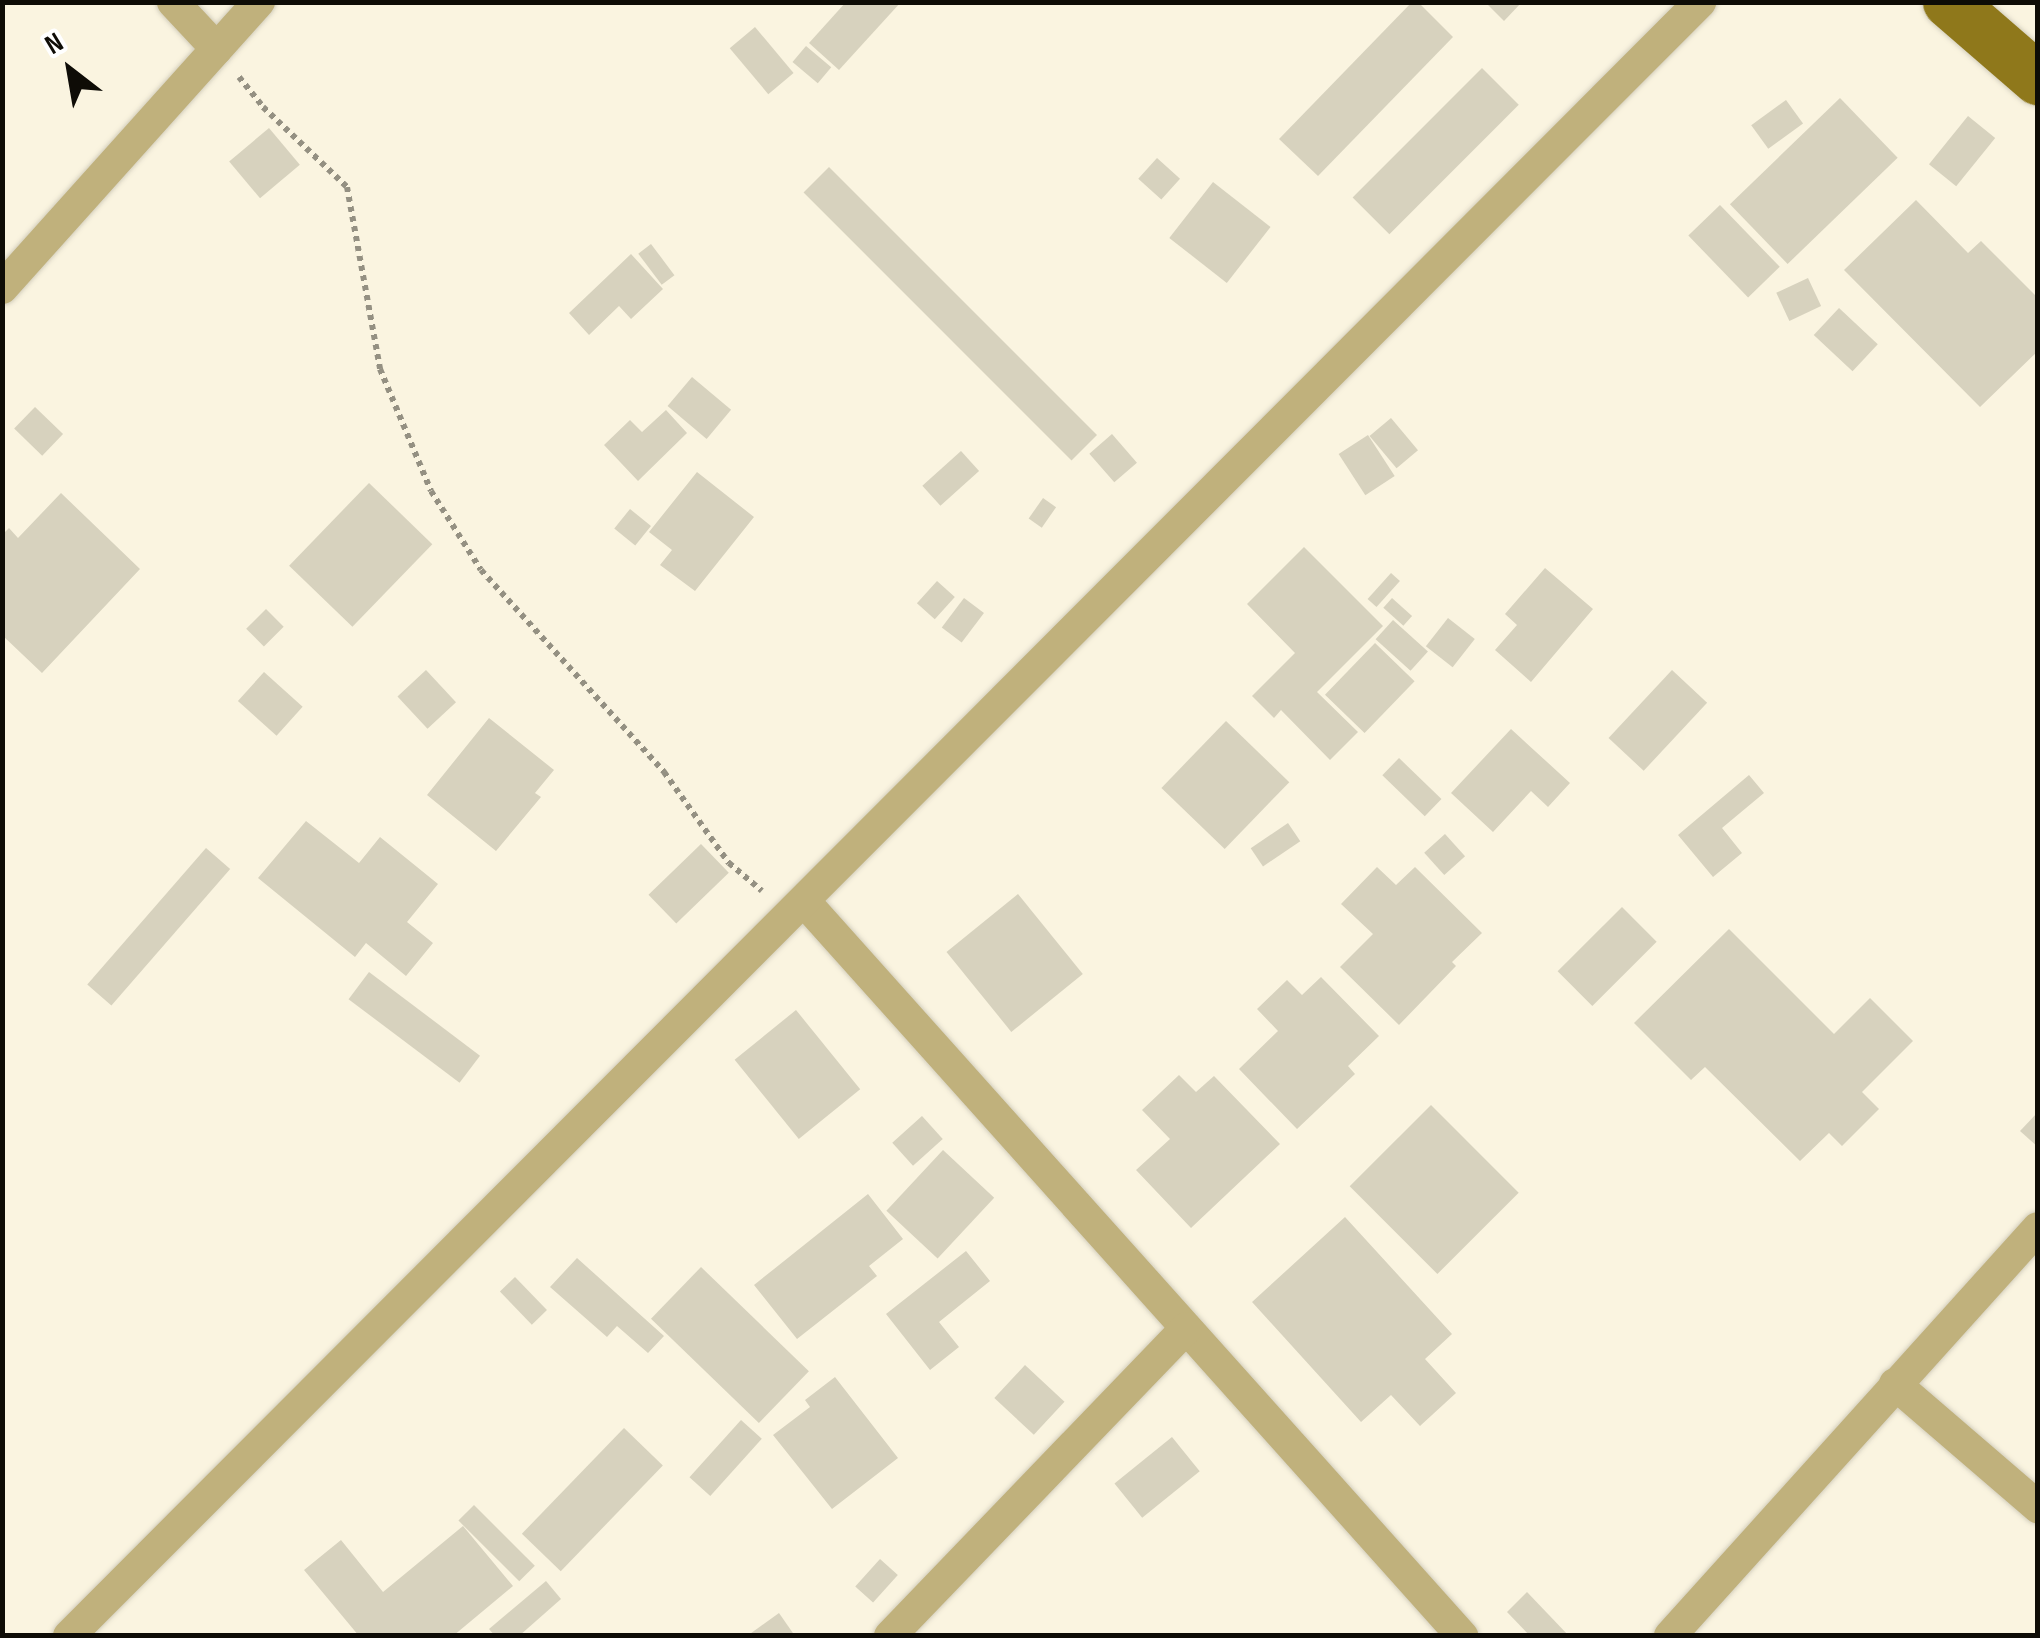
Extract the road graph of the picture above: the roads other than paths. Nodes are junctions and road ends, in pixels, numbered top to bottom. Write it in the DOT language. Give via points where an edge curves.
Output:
graph roads {
  1 [pos="173,2"];
  2 [pos="259,2"];
  3 [pos="1700,2"];
  4 [pos="1948,2"];
  5 [pos="216,49"];
  6 [pos="2038,79"];
  7 [pos="2,288"];
  8 [pos="804,900"];
  9 [pos="2038,1228"];
  10 [pos="1186,1328"];
  11 [pos="1895,1384"];
  12 [pos="2038,1506"];
  13 [pos="69,1636"];
  14 [pos="890,1636"];
  15 [pos="1462,1636"];
  16 [pos="1670,1636"];
  1 -- 5 [label="street"];
  2 -- 5 [label="street"];
  3 -- 8 [label="street"];
  4 -- 6 [label="main road"];
  5 -- 7 [label="street"];
  8 -- 10 [label="street"];
  8 -- 13 [label="street"];
  9 -- 11 [label="street"];
  10 -- 14 [label="street"];
  10 -- 15 [label="street"];
  11 -- 12 [label="street"];
  11 -- 16 [label="street"];
}
